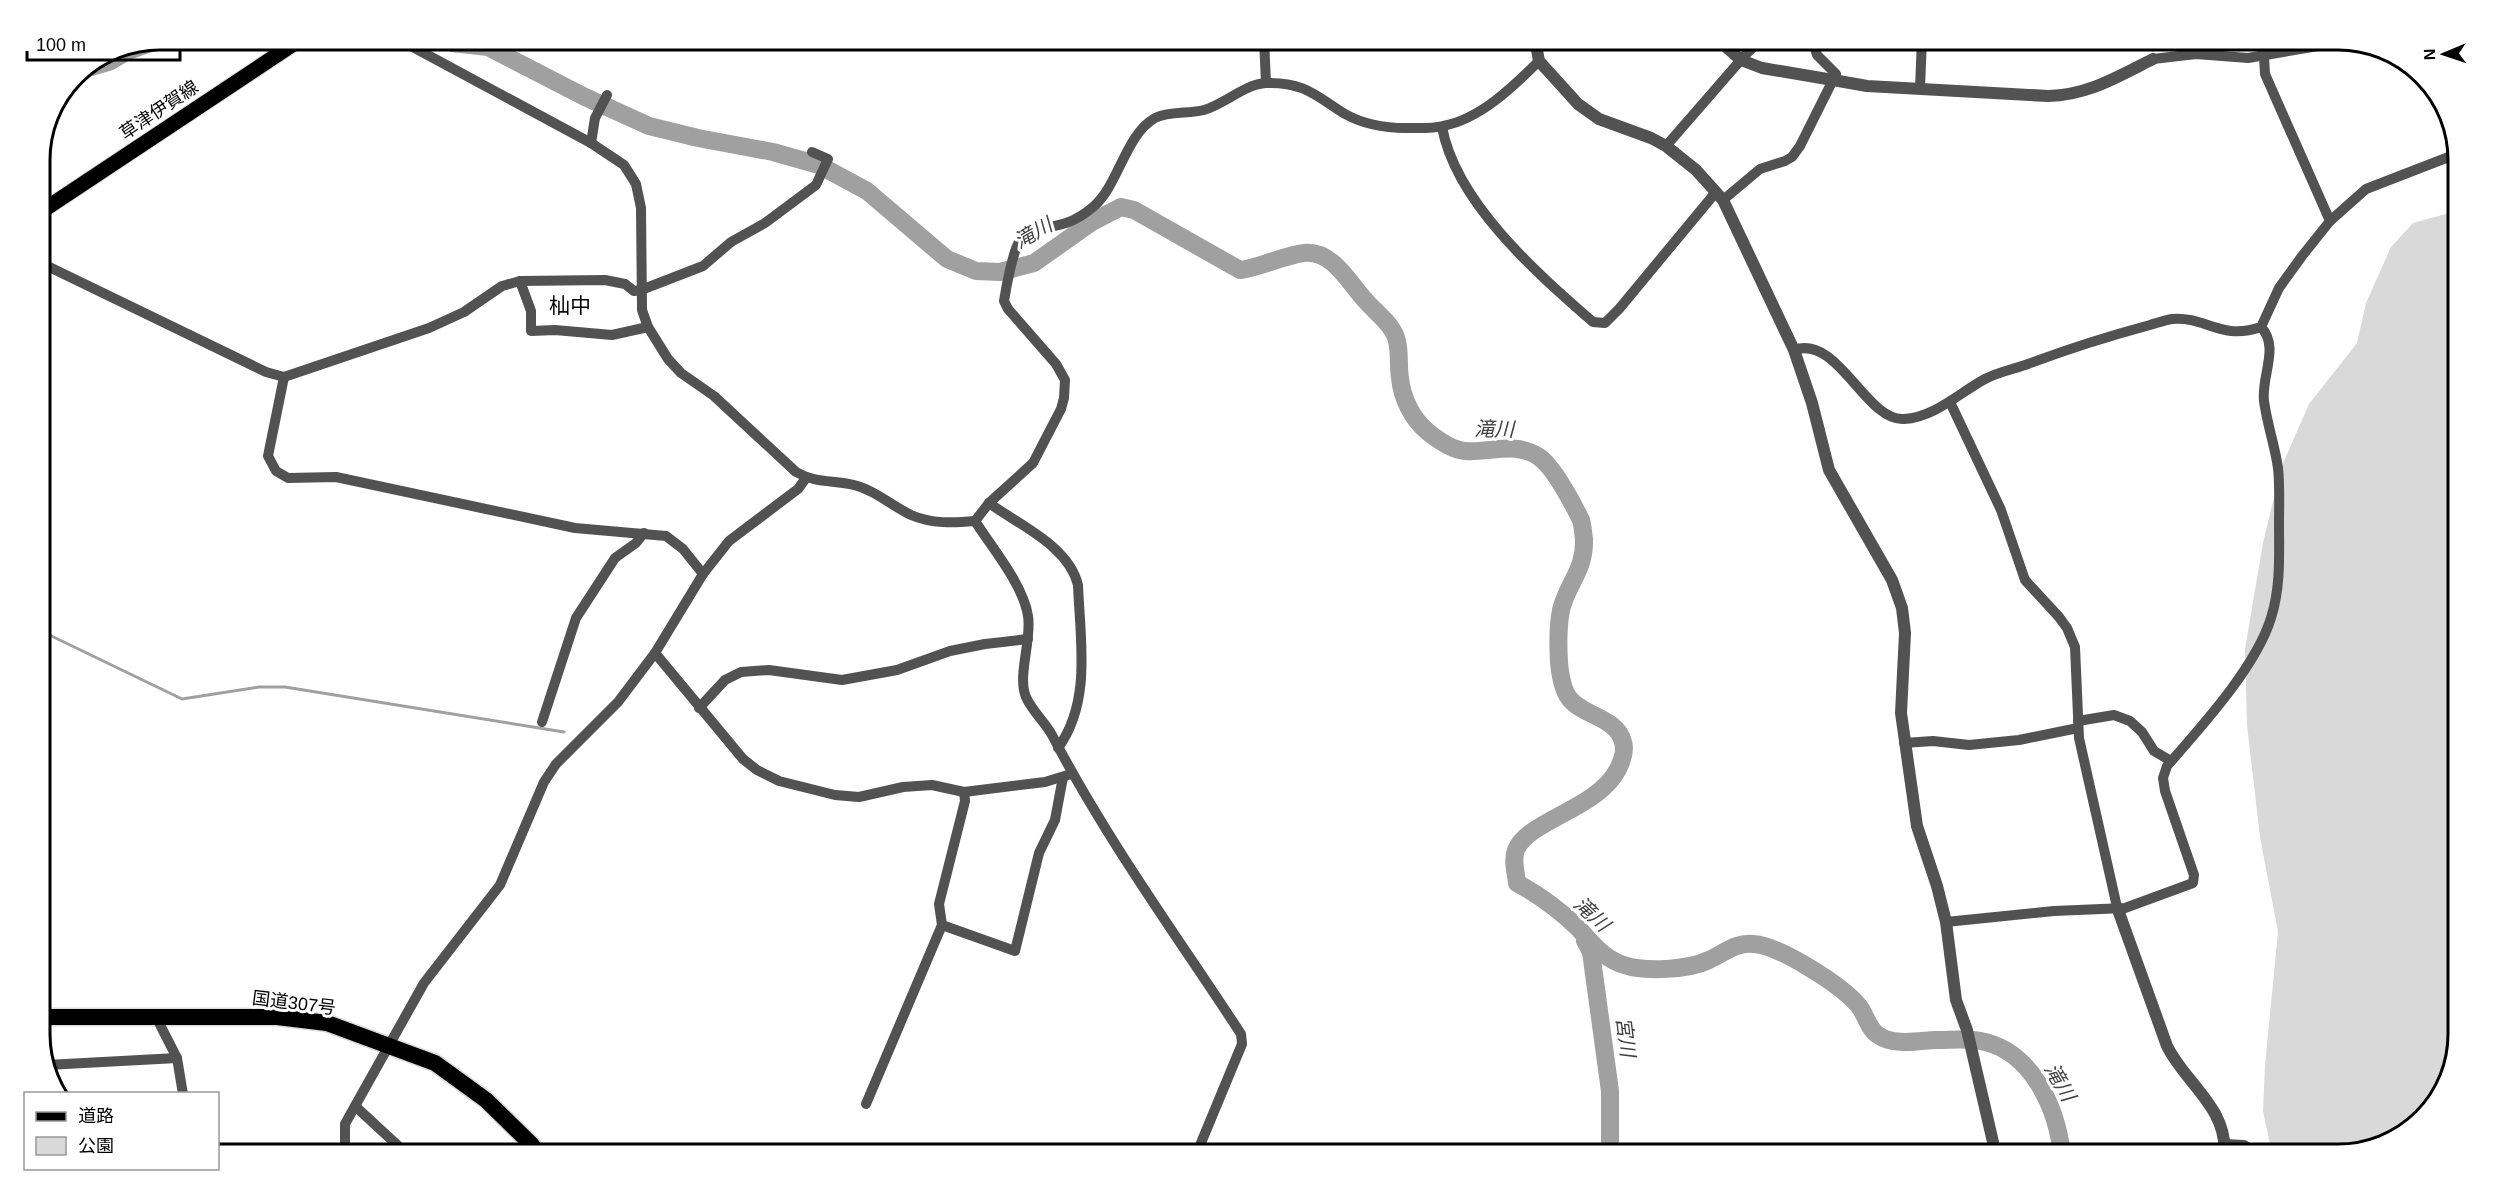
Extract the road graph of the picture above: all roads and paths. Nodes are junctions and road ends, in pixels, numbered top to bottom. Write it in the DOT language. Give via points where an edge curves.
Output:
graph roads {
  1 [pos="284,50"];
  2 [pos="418,50"];
  3 [pos="1264,50"];
  4 [pos="1537,50"];
  5 [pos="1730,50"];
  6 [pos="1751,50"];
  7 [pos="1815,50"];
  8 [pos="1922,50"];
  9 [pos="2263,50"];
  10 [pos="2297,50"];
  11 [pos="2263,56"];
  12 [pos="2153,59"];
  13 [pos="1741,60"];
  14 [pos="1539,61"];
  15 [pos="1833,80"];
  16 [pos="1266,83"];
  17 [pos="1920,88"];
  18 [pos="606,98"];
  19 [pos="1442,127"];
  20 [pos="591,143"];
  21 [pos="1666,146"];
  22 [pos="812,152"];
  23 [pos="2448,157"];
  24 [pos="1720,196"];
  25 [pos="50,206"];
  26 [pos="2330,221"];
  27 [pos="50,267"];
  28 [pos="520,281"];
  29 [pos="641,290"];
  30 [pos="648,327"];
  31 [pos="2261,327"];
  32 [pos="1794,350"];
  33 [pos="284,377"];
  34 [pos="1950,402"];
  35 [pos="806,478"];
  36 [pos="989,503"];
  37 [pos="975,521"];
  38 [pos="644,533"];
  39 [pos="703,574"];
  40 [pos="1028,639"];
  41 [pos="655,653"];
  42 [pos="699,708"];
  43 [pos="542,722"];
  44 [pos="2078,724"];
  45 [pos="1904,743"];
  46 [pos="1058,748"];
  47 [pos="2172,761"];
  48 [pos="1067,776"];
  49 [pos="964,792"];
  50 [pos="2117,907"];
  51 [pos="1946,922"];
  52 [pos="942,925"];
  53 [pos="155,1015"];
  54 [pos="50,1017"];
  55 [pos="391,1045"];
  56 [pos="177,1058"];
  57 [pos="54,1065"];
  58 [pos="183,1092"];
  59 [pos="866,1104"];
  60 [pos="355,1106"];
  61 [pos="345,1144"];
  62 [pos="396,1144"];
  63 [pos="532,1144"];
  64 [pos="1201,1144"];
  65 [pos="1993,1144"];
  66 [pos="2224,1144"];
  1 -- 25 [label="main road, 草津伊賀線"];
  2 -- 20 [label="street"];
  3 -- 16 [label="street"];
  4 -- 14 [label="street"];
  5 -- 13 [label="street"];
  6 -- 13 [label="street"];
  7 -- 15 [label="street" via="1836,74"];
  8 -- 17 [label="street"];
  9 -- 11 [label="street"];
  10 -- 11 [label="street"];
  11 -- 12 [label="street" via="2196,54"];
  11 -- 26 [label="street" via="2265,74"];
  12 -- 17 [label="street" via="2071,96"];
  13 -- 15 [label="street" via="1762,68"];
  13 -- 21 [label="street"];
  14 -- 19 [label="street" via="1486,106 1463,121"];
  14 -- 21 [label="street" via="1578,104 1599,119"];
  15 -- 17 [label="street"];
  15 -- 24 [label="street" via="1792,157 1760,169"];
  16 -- 19 [label="street" via="1296,86 1371,124"];
  16 -- 36 [label="street" via="1203,110 1157,117 1143,127 1094,206 1068,222 1033,231 1020,240 1004,302 1056,364 1065,380 1064,398 1033,463"];
  18 -- 20 [label="street" via="595,118"];
  19 -- 24 [label="street" via="1471,197 1532,265 1593,322 1605,322 1619,309"];
  20 -- 29 [label="street" via="624,165 636,184 642,232"];
  21 -- 24 [label="street"];
  22 -- 29 [label="street" via="828,159 819,181 702,266"];
  23 -- 26 [label="street" via="2366,189"];
  24 -- 32 [label="street"];
  26 -- 31 [label="street" via="2279,288"];
  27 -- 33 [label="street" via="266,372"];
  28 -- 29 [label="street" via="605,280"];
  28 -- 30 [label="street" via="531,311 531,331 612,335"];
  28 -- 33 [label="street" via="502,286 464,312 429,328"];
  29 -- 30 [label="street"];
  30 -- 35 [label="street" via="681,373 714,396"];
  31 -- 34 [label="street" via="2244,333 2227,332 2174,319 2067,349 1985,379"];
  31 -- 47 [label="street" via="2268,334 2270,349 2263,384 2278,468 2279,586 2271,620 2254,653 2218,707"];
  32 -- 34 [label="street" via="1824,352 1893,418 1913,417"];
  32 -- 45 [label="street" via="1829,470 1892,580 1902,608 1905,643 1900,705"];
  33 -- 38 [label="street" via="268,456 276,471 288,478 336,477 575,528"];
  34 -- 44 [label="street" via="2001,510 2025,580 2059,616 2075,647"];
  35 -- 37 [label="street" via="854,485 912,515 940,523"];
  35 -- 39 [label="street" via="798,489 729,541"];
  36 -- 37 [label="street"];
  36 -- 46 [label="street" via="1030,529 1075,571 1081,668 1078,707"];
  37 -- 40 [label="street" via="1021,593 1028,616"];
  38 -- 39 [label="street" via="666,536 683,549"];
  38 -- 43 [label="street" via="615,558 576,618"];
  39 -- 41 [label="street"];
  40 -- 42 [label="street" via="950,651 897,670 842,680 769,670 741,672 725,680"];
  40 -- 46 [label="street" via="1026,697"];
  41 -- 42 [label="street"];
  41 -- 55 [label="street" via="618,702 556,764 544,782 500,885 424,983"];
  42 -- 49 [label="street" via="743,759 779,781 859,797 932,785"];
  44 -- 45 [label="street" via="2019,740 1969,745"];
  44 -- 47 [label="street" via="2114,715 2130,721 2154,751"];
  44 -- 50 [label="street"];
  45 -- 51 [label="street" via="1917,826"];
  46 -- 48 [label="street"];
  47 -- 50 [label="street" via="2163,778 2165,791 2194,875 2193,883 2124,908"];
  48 -- 49 [label="street"];
  48 -- 52 [label="street" via="1039,853 1015,951"];
  48 -- 64 [label="street" via="1241,1034 1242,1044"];
  49 -- 52 [label="street" via="939,904"];
  50 -- 51 [label="street"];
  50 -- 66 [label="street" via="2167,1046 2210,1104 2221,1124"];
  51 -- 65 [label="street" via="1956,1000"];
  52 -- 59 [label="street"];
  53 -- 54 [label="highway, 国道307号"];
  53 -- 55 [label="highway, 国道307号" via="286,1018 327,1023"];
  53 -- 56 [label="street"];
  55 -- 60 [label="street"];
  55 -- 63 [label="highway, 国道307号" via="435,1063 486,1100"];
  56 -- 57 [label="street"];
  56 -- 58 [label="street"];
  60 -- 61 [label="street" via="345,1124"];
  60 -- 62 [label="street"];
}
